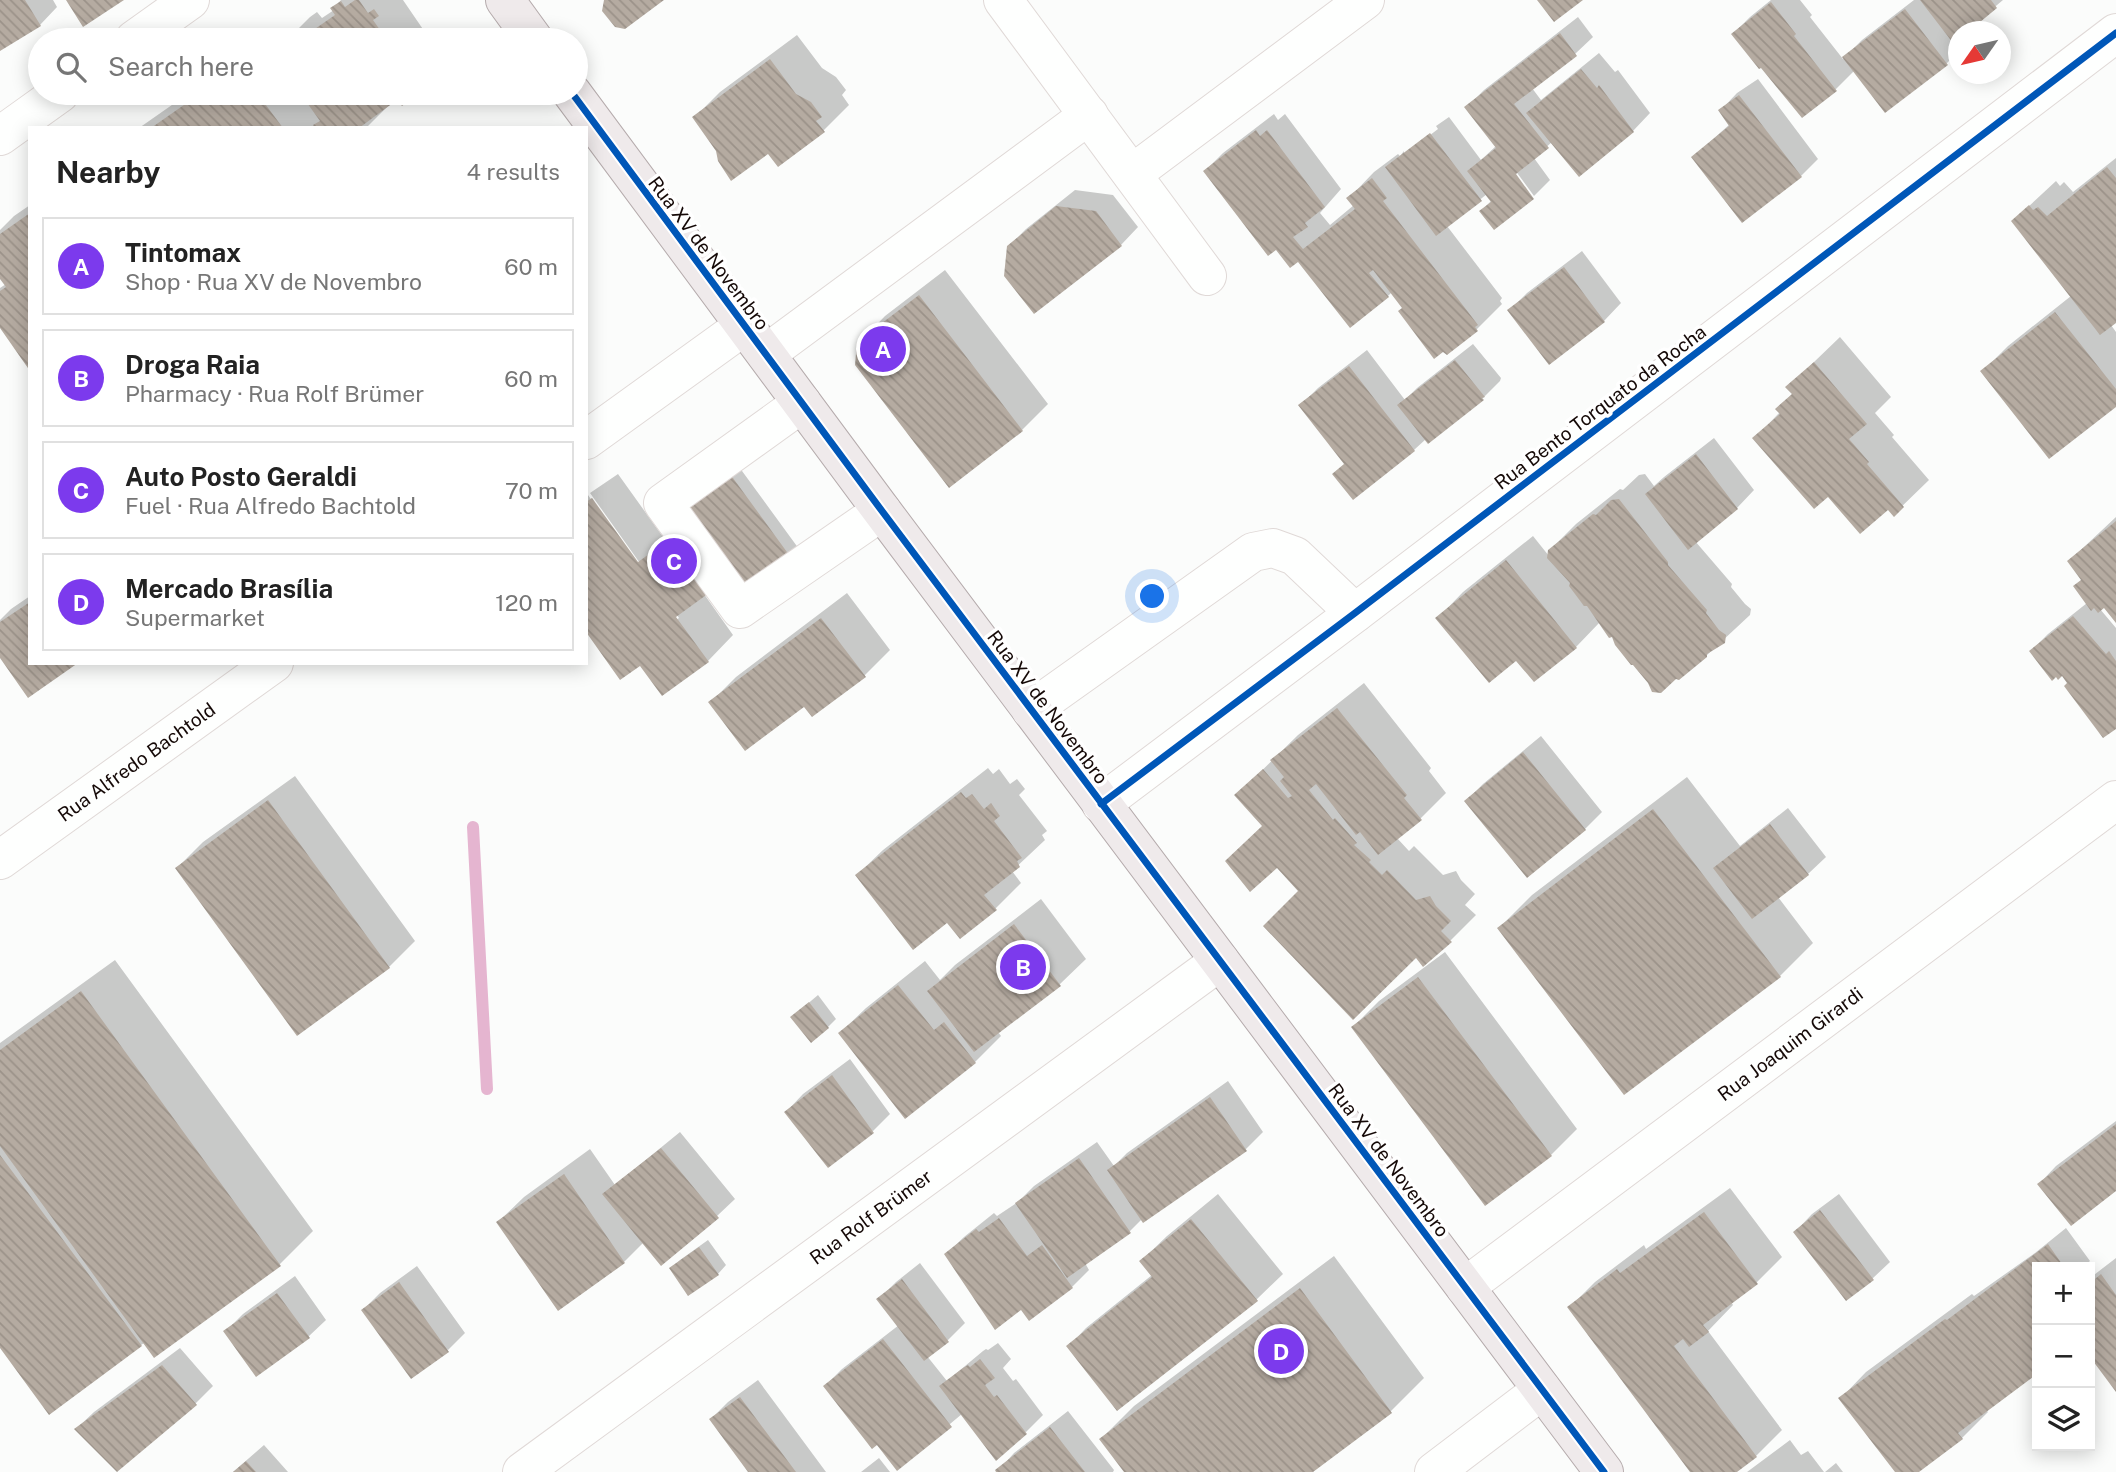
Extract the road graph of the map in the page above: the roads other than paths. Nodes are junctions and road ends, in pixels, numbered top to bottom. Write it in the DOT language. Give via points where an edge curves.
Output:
graph roads {
  1 [pos="190,0"];
  2 [pos="505,0"];
  3 [pos="1003,0"];
  4 [pos="1365,0"];
  5 [pos="151,28"];
  6 [pos="525,28"];
  7 [pos="2116,33"];
  8 [pos="43,105"];
  9 [pos="581,105"];
  10 [pos="1089,115"];
  11 [pos="0,135"];
  12 [pos="1132,174"];
  13 [pos="1208,276"];
  14 [pos="755,340"];
  15 [pos="802,403"];
  16 [pos="588,439"];
  17 [pos="882,511"];
  18 [pos="1355,612"];
  19 [pos="271,665"];
  20 [pos="1031,710"];
  21 [pos="2116,800"];
  22 [pos="1101,804"];
  23 [pos="0,860"];
  24 [pos="1220,961"];
  25 [pos="1465,1287"];
  26 [pos="1542,1390"];
  27 [pos="522,1472"];
  28 [pos="1434,1472"];
  29 [pos="1604,1472"];
  1 -- 5 [label="street"];
  2 -- 6 [label="main road"];
  3 -- 10 [label="street"];
  4 -- 12 [label="street"];
  7 -- 18 [label="street, Rua Bento Torquato da Rocha"];
  8 -- 11 [label="street"];
  9 -- 14 [label="main road, Rua XV de Novembro"];
  10 -- 12 [label="street"];
  10 -- 14 [label="street"];
  12 -- 13 [label="street"];
  14 -- 15 [label="main road, Rua XV de Novembro"];
  14 -- 16 [label="street"];
  15 -- 17 [label="main road, Rua XV de Novembro"];
  15 -- 17 [label="street" via="663,503 740,608"];
  17 -- 20 [label="main road, Rua XV de Novembro"];
  18 -- 20 [label="street" via="1295,556 1273,548 1253,552"];
  18 -- 22 [label="street, Rua Bento Torquato da Rocha"];
  19 -- 23 [label="street, Rua Alfredo Bachtold"];
  20 -- 22 [label="main road, Rua XV de Novembro"];
  21 -- 25 [label="street, Rua Joaquim Girardi"];
  22 -- 24 [label="main road, Rua XV de Novembro"];
  24 -- 25 [label="main road, Rua XV de Novembro"];
  24 -- 27 [label="street, Rua Rolf Brümer"];
  25 -- 26 [label="main road, Rua XV de Novembro"];
  26 -- 28 [label="street"];
  26 -- 29 [label="main road, Rua XV de Novembro"];
}
